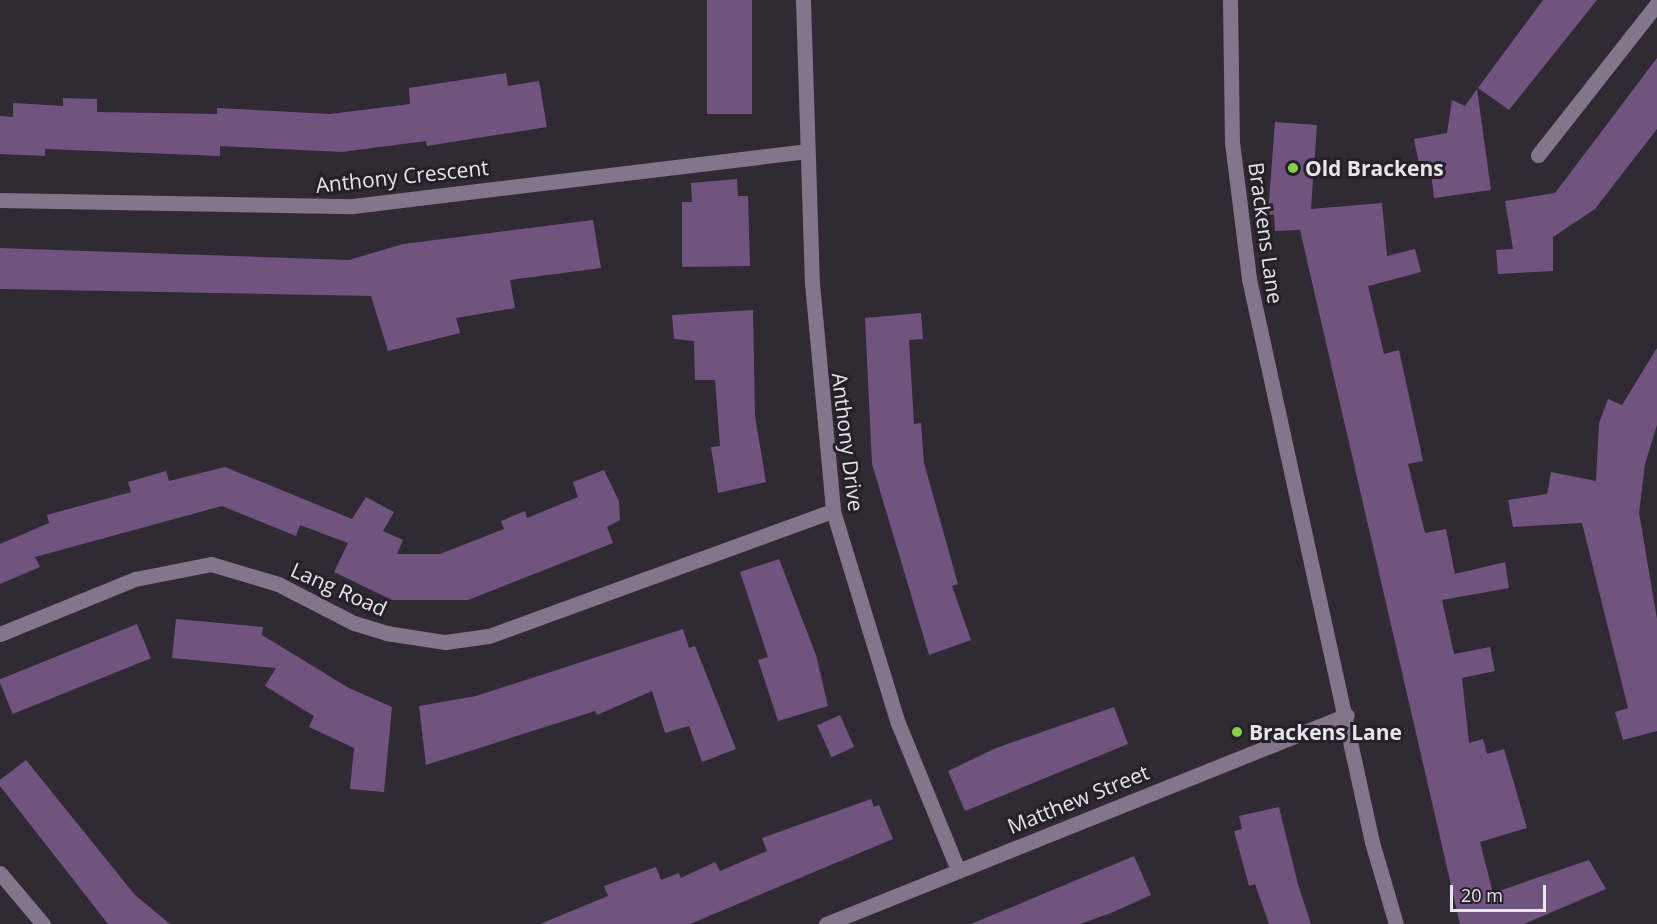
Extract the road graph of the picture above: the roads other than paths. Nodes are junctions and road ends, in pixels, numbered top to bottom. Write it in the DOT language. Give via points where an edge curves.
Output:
graph roads {
  1 [pos="803,0"];
  2 [pos="1230,0"];
  3 [pos="1657,4"];
  4 [pos="806,151"];
  5 [pos="1538,155"];
  6 [pos="0,200"];
  7 [pos="833,511"];
  8 [pos="0,634"];
  9 [pos="1347,715"];
  10 [pos="958,870"];
  11 [pos="0,873"];
  12 [pos="43,924"];
  13 [pos="826,924"];
  14 [pos="1396,924"];
  1 -- 4 [label="street, Anthony Drive"];
  2 -- 9 [label="street, Brackens Lane" via="1232,142 1249,279"];
  3 -- 5 [label="street"];
  4 -- 6 [label="street, Anthony Crescent" via="353,206"];
  4 -- 7 [label="street, Anthony Drive" via="818,385"];
  7 -- 8 [label="street, Lang Road" via="489,636 445,642 386,633 354,623 278,584 211,564 135,579"];
  7 -- 10 [label="street, Anthony Drive" via="897,723"];
  9 -- 10 [label="street, Matthew Street"];
  9 -- 14 [label="street, Brackens Lane"];
  10 -- 13 [label="street, Matthew Street"];
  11 -- 12 [label="street"];
}
